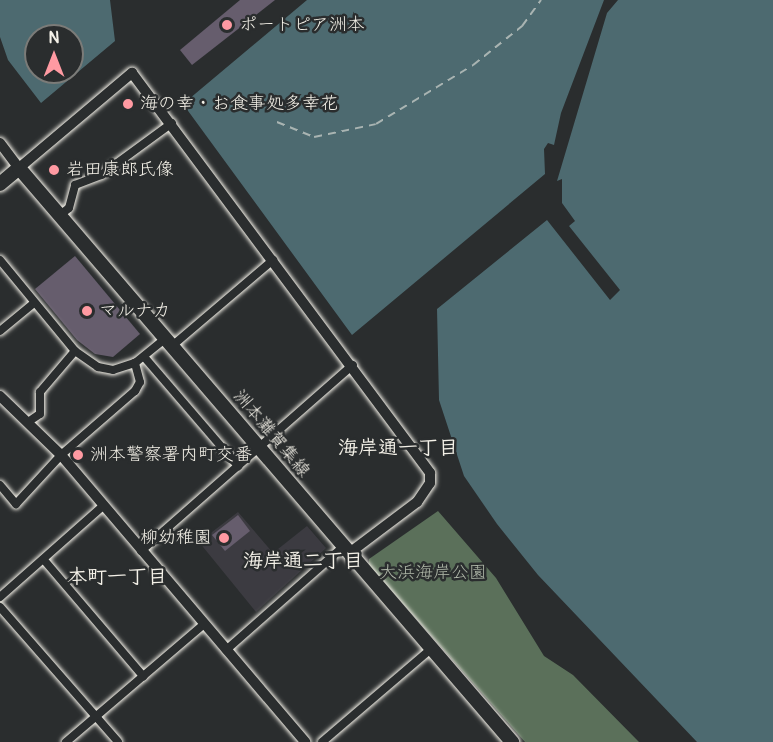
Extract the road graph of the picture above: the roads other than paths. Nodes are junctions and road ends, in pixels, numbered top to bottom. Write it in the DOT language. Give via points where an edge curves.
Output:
graph roads {
  1 [pos="172,123"];
  2 [pos="0,143"];
  3 [pos="20,168"];
  4 [pos="0,184"];
  5 [pos="60,215"];
  6 [pos="273,260"];
  7 [pos="0,262"];
  8 [pos="34,303"];
  9 [pos="0,331"];
  10 [pos="169,342"];
  11 [pos="75,351"];
  12 [pos="145,358"];
  13 [pos="135,363"];
  14 [pos="352,365"];
  15 [pos="0,396"];
  16 [pos="28,422"];
  17 [pos="259,447"];
  18 [pos="61,455"];
  19 [pos="238,466"];
  20 [pos="0,484"];
  21 [pos="103,506"];
  22 [pos="346,550"];
  23 [pos="141,551"];
  24 [pos="44,560"];
  25 [pos="0,597"];
  26 [pos="0,607"];
  27 [pos="204,624"];
  28 [pos="431,649"];
  29 [pos="226,650"];
  30 [pos="143,676"];
  31 [pos="96,717"];
  32 [pos="66,742"];
  33 [pos="118,742"];
  34 [pos="305,742"];
  35 [pos="322,742"];
  36 [pos="512,742"];
  1 -- 3 [label="street" via="132,73"];
  1 -- 5 [label="street" via="101,175 75,185 69,208"];
  1 -- 6 [label="street"];
  2 -- 3 [label="street"];
  3 -- 4 [label="main road"];
  3 -- 5 [label="main road, 洲本灘賀集線"];
  5 -- 10 [label="main road, 洲本灘賀集線"];
  6 -- 10 [label="street"];
  6 -- 14 [label="street"];
  7 -- 8 [label="street"];
  8 -- 9 [label="street"];
  8 -- 11 [label="street"];
  10 -- 12 [label="street"];
  10 -- 17 [label="main road, 洲本灘賀集線"];
  11 -- 13 [label="street" via="106,369"];
  11 -- 16 [label="street" via="40,392 39,414"];
  12 -- 13 [label="street"];
  12 -- 19 [label="street"];
  13 -- 18 [label="street" via="140,382 135,392"];
  14 -- 17 [label="street"];
  14 -- 22 [label="street" via="424,462 430,483 417,502"];
  15 -- 16 [label="street"];
  16 -- 18 [label="street"];
  17 -- 19 [label="street"];
  17 -- 22 [label="main road, 洲本灘賀集線"];
  18 -- 20 [label="street" via="16,504"];
  18 -- 21 [label="street"];
  19 -- 23 [label="street"];
  21 -- 23 [label="street"];
  21 -- 24 [label="street"];
  22 -- 28 [label="main road, 洲本灘賀集線"];
  22 -- 29 [label="street"];
  23 -- 27 [label="street"];
  24 -- 25 [label="street"];
  24 -- 30 [label="street"];
  26 -- 31 [label="street"];
  27 -- 29 [label="street"];
  27 -- 30 [label="street"];
  28 -- 35 [label="street"];
  28 -- 36 [label="main road, 洲本灘賀集線"];
  29 -- 34 [label="street"];
  30 -- 31 [label="street"];
  31 -- 32 [label="street"];
  31 -- 33 [label="street"];
}
